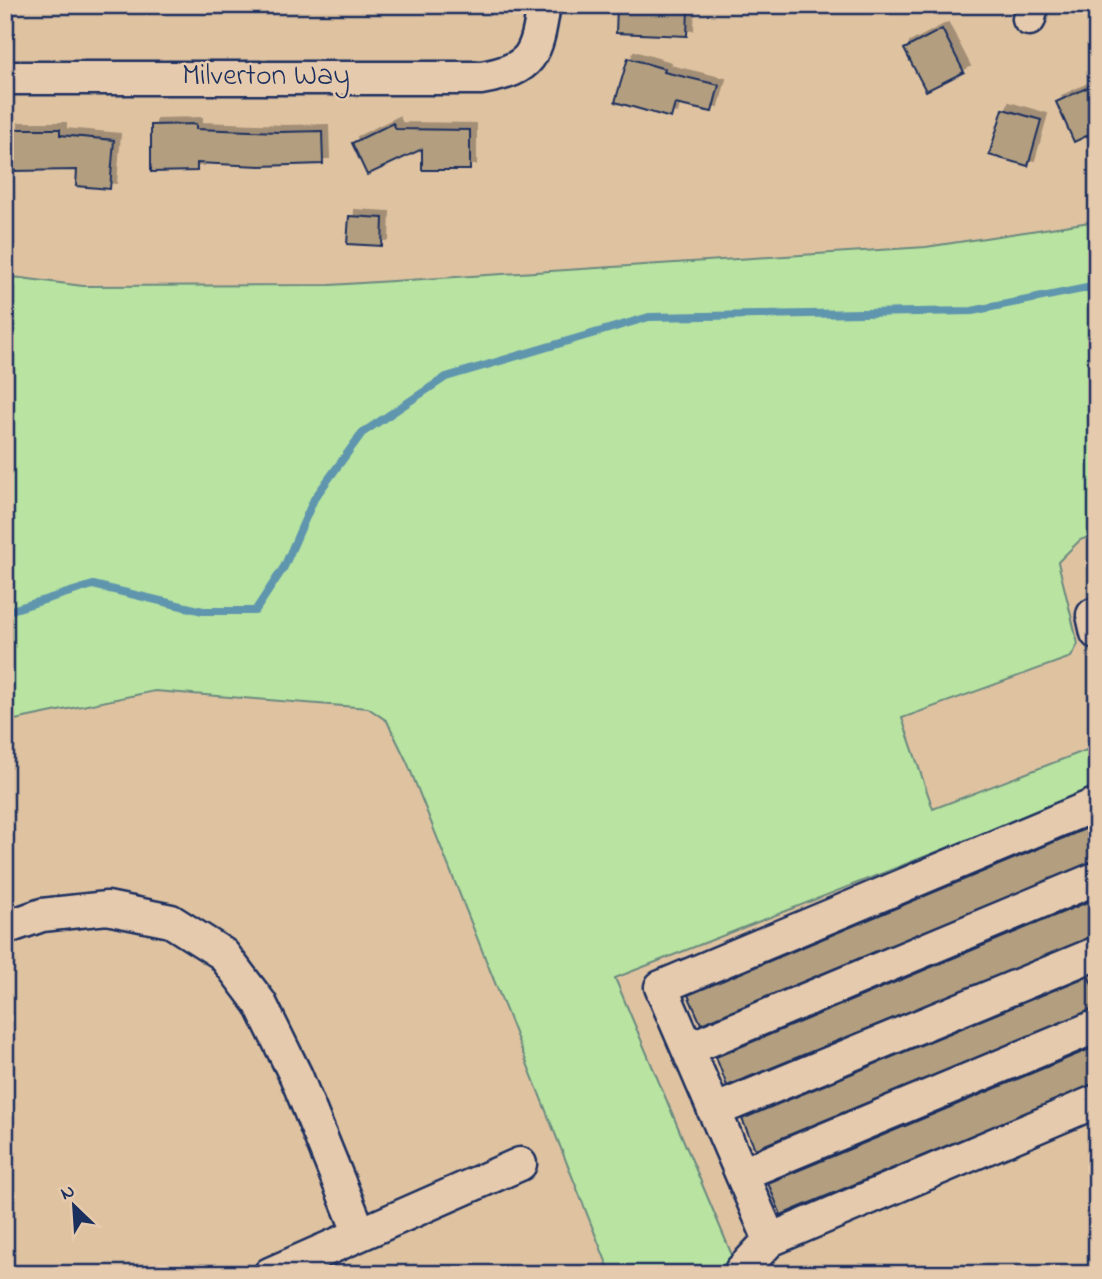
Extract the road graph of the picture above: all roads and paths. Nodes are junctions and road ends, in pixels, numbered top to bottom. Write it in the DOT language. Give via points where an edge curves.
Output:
graph roads {
  1 [pos="544,5"];
  2 [pos="5,78"];
  3 [pos="1097,614"];
  4 [pos="1097,633"];
  5 [pos="1097,804"];
  6 [pos="1097,878"];
  7 [pos="5,928"];
  8 [pos="1097,953"];
  9 [pos="1097,1026"];
  10 [pos="688,1049"];
  11 [pos="1097,1101"];
  12 [pos="715,1111"];
  13 [pos="520,1164"];
  14 [pos="742,1174"];
  15 [pos="360,1234"];
  16 [pos="770,1240"];
  17 [pos="741,1271"];
  18 [pos="270,1274"];
  1 -- 2 [label="street, Milverton Way" via="536,47 524,65 481,78"];
  3 -- 4 [label="street" via="1093,615"];
  5 -- 10 [label="street" via="661,988"];
  6 -- 10 [label="street"];
  7 -- 15 [label="street" via="42,915 107,908 170,921 223,954 260,1003 296,1076"];
  8 -- 12 [label="street"];
  9 -- 14 [label="street"];
  10 -- 12 [label="street"];
  11 -- 16 [label="street"];
  12 -- 14 [label="street"];
  13 -- 15 [label="street"];
  14 -- 16 [label="street"];
  15 -- 18 [label="street"];
  16 -- 17 [label="street"];
}
